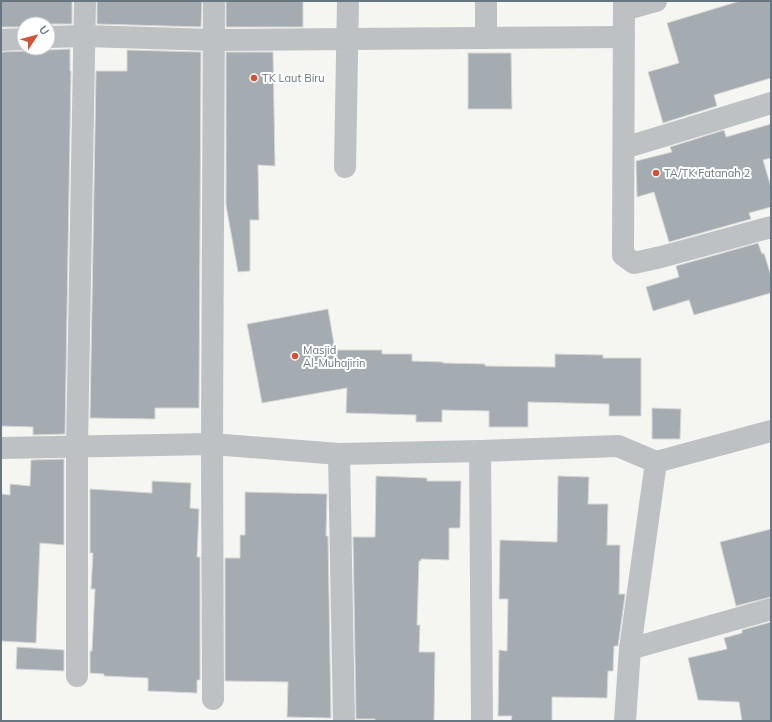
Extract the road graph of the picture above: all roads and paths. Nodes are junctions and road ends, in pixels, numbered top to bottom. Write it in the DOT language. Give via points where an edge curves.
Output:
graph roads {
  1 [pos="85,1"];
  2 [pos="214,1"];
  3 [pos="348,1"];
  4 [pos="486,1"];
  5 [pos="656,1"];
  6 [pos="624,6"];
  7 [pos="85,36"];
  8 [pos="56,37"];
  9 [pos="624,37"];
  10 [pos="486,38"];
  11 [pos="16,39"];
  12 [pos="347,39"];
  13 [pos="1,40"];
  14 [pos="214,40"];
  15 [pos="771,103"];
  16 [pos="624,148"];
  17 [pos="345,167"];
  18 [pos="771,227"];
  19 [pos="771,431"];
  20 [pos="212,444"];
  21 [pos="77,446"];
  22 [pos="1,448"];
  23 [pos="480,451"];
  24 [pos="339,454"];
  25 [pos="656,462"];
  26 [pos="771,609"];
  27 [pos="630,649"];
  28 [pos="77,676"];
  29 [pos="213,699"];
  30 [pos="344,721"];
  31 [pos="482,721"];
  32 [pos="625,721"];
  1 -- 7 [label="street"];
  2 -- 14 [label="street"];
  3 -- 12 [label="street"];
  4 -- 10 [label="street"];
  5 -- 6 [label="street"];
  6 -- 9 [label="street"];
  7 -- 8 [label="street"];
  7 -- 14 [label="street"];
  7 -- 21 [label="street"];
  9 -- 10 [label="street"];
  9 -- 16 [label="street"];
  10 -- 12 [label="street"];
  11 -- 13 [label="street"];
  12 -- 14 [label="street"];
  12 -- 17 [label="street"];
  14 -- 20 [label="street"];
  15 -- 16 [label="street"];
  16 -- 18 [label="street" via="623,255 634,263"];
  19 -- 25 [label="street"];
  20 -- 21 [label="street"];
  20 -- 24 [label="street"];
  20 -- 29 [label="street"];
  21 -- 22 [label="street"];
  21 -- 28 [label="street"];
  23 -- 24 [label="street"];
  23 -- 25 [label="street" via="618,446"];
  23 -- 31 [label="street"];
  24 -- 30 [label="street"];
  25 -- 27 [label="street"];
  26 -- 27 [label="street"];
  27 -- 32 [label="street"];
}
